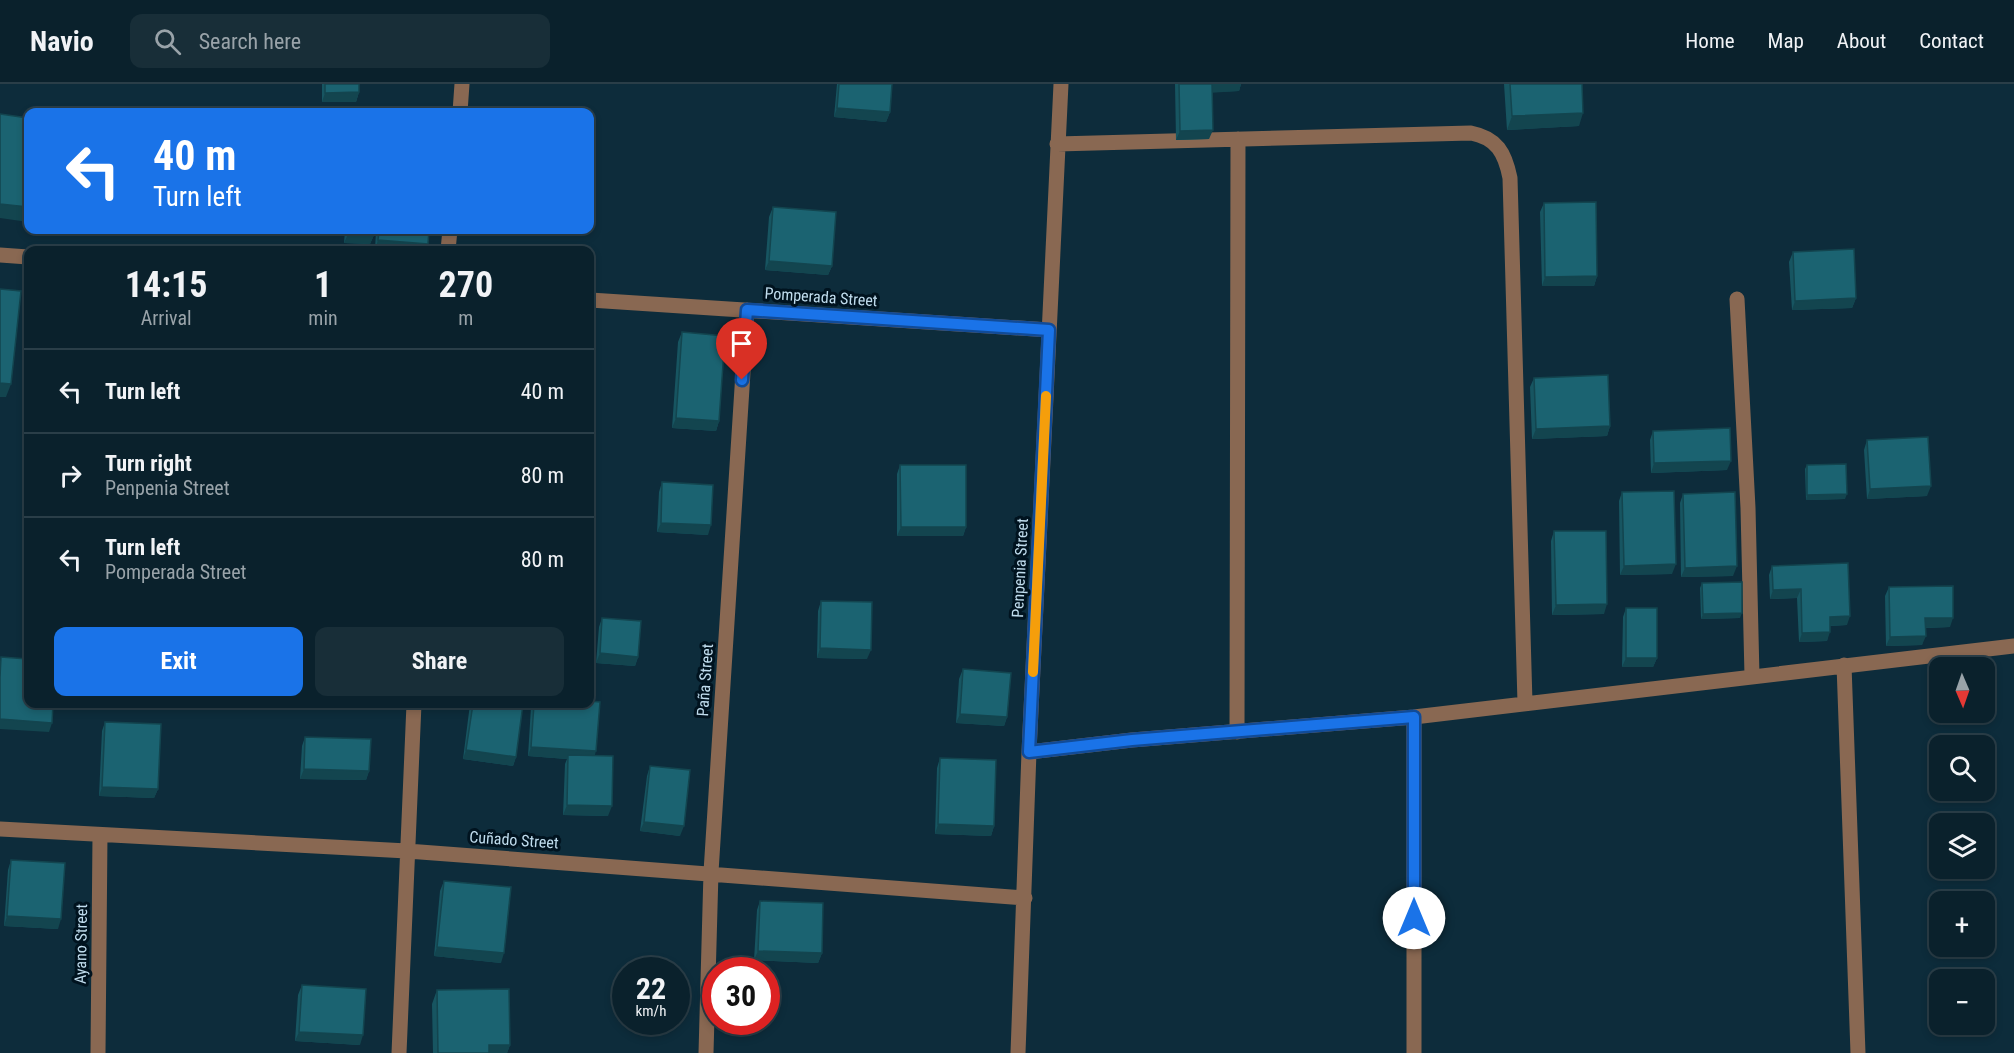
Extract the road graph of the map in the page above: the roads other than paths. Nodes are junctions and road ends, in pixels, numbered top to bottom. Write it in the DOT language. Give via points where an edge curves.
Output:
graph roads {
  1 [pos="462,84"];
  2 [pos="1061,84"];
  3 [pos="460,108"];
  4 [pos="1238,139"];
  5 [pos="1058,144"];
  6 [pos="0,255"];
  7 [pos="24,257"];
  8 [pos="1737,299"];
  9 [pos="594,300"];
  10 [pos="747,310"];
  11 [pos="1049,330"];
  12 [pos="2014,646"];
  13 [pos="1844,665"];
  14 [pos="1752,676"];
  15 [pos="1525,703"];
  16 [pos="414,708"];
  17 [pos="1414,717"];
  18 [pos="1237,732"];
  19 [pos="1029,752"];
  20 [pos="0,829"];
  21 [pos="100,835"];
  22 [pos="407,850"];
  23 [pos="711,872"];
  24 [pos="1025,898"];
  25 [pos="98,1053"];
  26 [pos="399,1053"];
  27 [pos="706,1053"];
  28 [pos="1018,1053"];
  29 [pos="1414,1053"];
  30 [pos="1858,1053"];
  1 -- 3 [label="street"];
  2 -- 5 [label="street, Penpenia Street"];
  4 -- 5 [label="street"];
  4 -- 15 [label="street" via="1471,133 1485,136 1502,152 1510,178"];
  4 -- 18 [label="street"];
  5 -- 11 [label="street, Penpenia Street"];
  6 -- 7 [label="street"];
  8 -- 14 [label="street"];
  9 -- 10 [label="street, Pomperada Street"];
  10 -- 11 [label="street, Pomperada Street"];
  10 -- 23 [label="street, Paña Street"];
  11 -- 19 [label="street, Penpenia Street"];
  12 -- 13 [label="street"];
  13 -- 14 [label="street"];
  13 -- 30 [label="street"];
  14 -- 15 [label="street"];
  15 -- 17 [label="street"];
  16 -- 22 [label="street"];
  17 -- 18 [label="street"];
  17 -- 29 [label="street"];
  18 -- 19 [label="street"];
  19 -- 24 [label="street, Penpenia Street"];
  20 -- 21 [label="street, Cuñado Street"];
  21 -- 22 [label="street, Cuñado Street"];
  21 -- 25 [label="street, Ayano Street"];
  22 -- 23 [label="street, Cuñado Street"];
  22 -- 26 [label="street"];
  23 -- 24 [label="street, Cuñado Street"];
  23 -- 27 [label="street, Paña Street"];
  24 -- 28 [label="street, Penpenia Street"];
}
